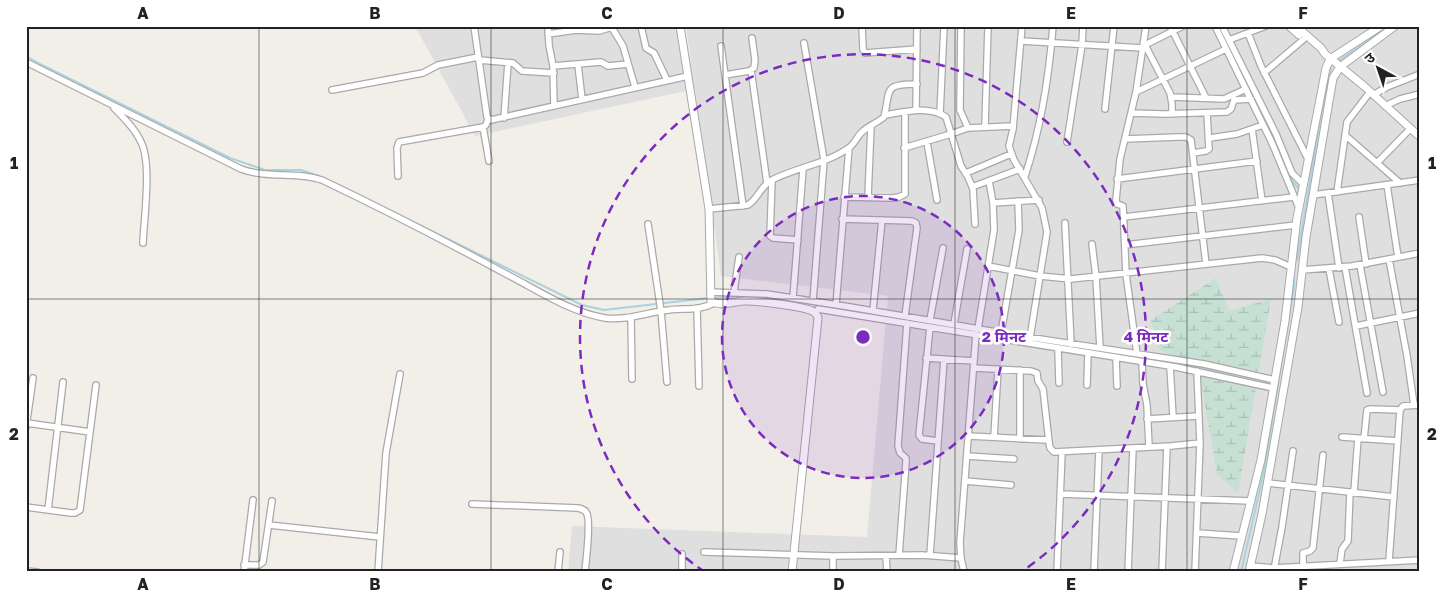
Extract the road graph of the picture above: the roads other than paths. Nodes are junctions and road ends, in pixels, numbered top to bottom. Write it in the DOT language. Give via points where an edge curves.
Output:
graph roads {
  1 [pos="474,26"];
  2 [pos="548,26"];
  3 [pos="641,26"];
  4 [pos="680,26"];
  5 [pos="862,26"];
  6 [pos="917,26"];
  7 [pos="944,26"];
  8 [pos="961,26"];
  9 [pos="988,26"];
  10 [pos="1022,26"];
  11 [pos="1053,26"];
  12 [pos="1083,26"];
  13 [pos="1114,26"];
  14 [pos="1146,26"];
  15 [pos="1183,26"];
  16 [pos="1215,26"];
  17 [pos="1222,26"];
  18 [pos="1266,26"];
  19 [pos="1289,26"];
  20 [pos="1395,26"];
  21 [pos="612,27"];
  22 [pos="1299,27"];
  23 [pos="1380,27"];
  24 [pos="1172,29"];
  25 [pos="1248,33"];
  26 [pos="548,34"];
  27 [pos="752,38"];
  28 [pos="1229,40"];
  29 [pos="1304,40"];
  30 [pos="1021,41"];
  31 [pos="804,43"];
  32 [pos="1052,43"];
  33 [pos="1082,45"];
  34 [pos="1144,45"];
  35 [pos="721,46"];
  36 [pos="1112,46"];
  37 [pos="917,49"];
  38 [pos="1226,49"];
  39 [pos="1328,57"];
  40 [pos="478,59"];
  41 [pos="26,62"];
  42 [pos="508,63"];
  43 [pos="628,64"];
  44 [pos="578,65"];
  45 [pos="1190,66"];
  46 [pos="1340,67"];
  47 [pos="554,70"];
  48 [pos="751,70"];
  49 [pos="1264,73"];
  50 [pos="1420,74"];
  51 [pos="725,75"];
  52 [pos="688,76"];
  53 [pos="667,80"];
  54 [pos="1163,80"];
  55 [pos="917,84"];
  56 [pos="635,87"];
  57 [pos="1246,89"];
  58 [pos="332,90"];
  59 [pos="1136,92"];
  60 [pos="1372,94"];
  61 [pos="1420,94"];
  62 [pos="1172,97"];
  63 [pos="1206,98"];
  64 [pos="582,99"];
  65 [pos="1251,99"];
  66 [pos="112,106"];
  67 [pos="554,106"];
  68 [pos="1385,106"];
  69 [pos="1105,109"];
  70 [pos="916,110"];
  71 [pos="905,112"];
  72 [pos="1131,113"];
  73 [pos="1207,113"];
  74 [pos="940,114"];
  75 [pos="1172,114"];
  76 [pos="884,115"];
  77 [pos="504,118"];
  78 [pos="488,119"];
  79 [pos="1263,125"];
  80 [pos="871,126"];
  81 [pos="985,126"];
  82 [pos="1013,126"];
  83 [pos="484,127"];
  84 [pos="968,128"];
  85 [pos="1252,129"];
  86 [pos="1410,129"];
  87 [pos="951,134"];
  88 [pos="1345,135"];
  89 [pos="1419,136"];
  90 [pos="1210,138"];
  91 [pos="1124,139"];
  92 [pos="927,142"];
  93 [pos="1066,142"];
  94 [pos="849,148"];
  95 [pos="904,148"];
  96 [pos="1193,153"];
  97 [pos="1011,154"];
  98 [pos="1308,159"];
  99 [pos="824,160"];
  100 [pos="489,161"];
  101 [pos="1257,161"];
  102 [pos="1377,163"];
  103 [pos="803,169"];
  104 [pos="1020,169"];
  105 [pos="1195,170"];
  106 [pos="966,173"];
  107 [pos="398,176"];
  108 [pos="1024,176"];
  109 [pos="1118,179"];
  110 [pos="1420,180"];
  111 [pos="989,181"];
  112 [pos="769,182"];
  113 [pos="1400,183"];
  114 [pos="1304,184"];
  115 [pos="1387,186"];
  116 [pos="972,187"];
  117 [pos="1337,192"];
  118 [pos="1328,193"];
  119 [pos="1313,195"];
  120 [pos="844,197"];
  121 [pos="1294,197"];
  122 [pos="868,198"];
  123 [pos="937,200"];
  124 [pos="1039,200"];
  125 [pos="1018,201"];
  126 [pos="1262,201"];
  127 [pos="993,203"];
  128 [pos="743,206"];
  129 [pos="1200,208"];
  130 [pos="1299,208"];
  131 [pos="709,209"];
  132 [pos="1124,217"];
  133 [pos="1359,217"];
  134 [pos="842,219"];
  135 [pos="882,220"];
  136 [pos="1066,223"];
  137 [pos="648,224"];
  138 [pos="975,224"];
  139 [pos="1296,225"];
  140 [pos="1203,236"];
  141 [pos="798,240"];
  142 [pos="144,243"];
  143 [pos="1092,244"];
  144 [pos="1125,244"];
  145 [pos="943,248"];
  146 [pos="967,249"];
  147 [pos="1419,255"];
  148 [pos="739,257"];
  149 [pos="1398,257"];
  150 [pos="1389,259"];
  151 [pos="1206,264"];
  152 [pos="1363,264"];
  153 [pos="988,266"];
  154 [pos="1291,267"];
  155 [pos="1342,268"];
  156 [pos="1329,269"];
  157 [pos="1302,270"];
  158 [pos="1013,271"];
  159 [pos="1126,274"];
  160 [pos="1040,276"];
  161 [pos="1096,277"];
  162 [pos="1068,279"];
  163 [pos="734,292"];
  164 [pos="711,297"];
  165 [pos="793,298"];
  166 [pos="836,305"];
  167 [pos="817,306"];
  168 [pos="660,307"];
  169 [pos="697,308"];
  170 [pos="873,310"];
  171 [pos="1420,313"];
  172 [pos="905,316"];
  173 [pos="630,317"];
  174 [pos="1400,317"];
  175 [pos="930,320"];
  176 [pos="1339,322"];
  177 [pos="907,323"];
  178 [pos="1370,323"];
  179 [pos="954,324"];
  180 [pos="1356,326"];
  181 [pos="930,327"];
  182 [pos="977,332"];
  183 [pos="1001,333"];
  184 [pos="1030,338"];
  185 [pos="1070,344"];
  186 [pos="1100,348"];
  187 [pos="1058,349"];
  188 [pos="1088,353"];
  189 [pos="1137,354"];
  190 [pos="926,358"];
  191 [pos="1116,358"];
  192 [pos="944,359"];
  193 [pos="974,361"];
  194 [pos="1142,362"];
  195 [pos="1170,366"];
  196 [pos="974,368"];
  197 [pos="998,369"];
  198 [pos="1020,370"];
  199 [pos="1197,371"];
  200 [pos="400,374"];
  201 [pos="33,378"];
  202 [pos="632,379"];
  203 [pos="63,382"];
  204 [pos="667,382"];
  205 [pos="1058,383"];
  206 [pos="1274,384"];
  207 [pos="96,385"];
  208 [pos="699,386"];
  209 [pos="1087,386"];
  210 [pos="1116,386"];
  211 [pos="1383,392"];
  212 [pos="1367,394"];
  213 [pos="1417,405"];
  214 [pos="1400,410"];
  215 [pos="1199,416"];
  216 [pos="1173,417"];
  217 [pos="1147,419"];
  218 [pos="27,423"];
  219 [pos="26,427"];
  220 [pos="57,427"];
  221 [pos="90,432"];
  222 [pos="969,436"];
  223 [pos="994,437"];
  224 [pos="1342,437"];
  225 [pos="1361,438"];
  226 [pos="1020,439"];
  227 [pos="1048,440"];
  228 [pos="1398,440"];
  229 [pos="938,441"];
  230 [pos="1200,443"];
  231 [pos="1149,447"];
  232 [pos="1167,447"];
  233 [pos="1133,448"];
  234 [pos="1099,450"];
  235 [pos="1293,451"];
  236 [pos="1062,452"];
  237 [pos="1323,455"];
  238 [pos="967,456"];
  239 [pos="1014,459"];
  240 [pos="965,481"];
  241 [pos="1011,484"];
  242 [pos="1267,484"];
  243 [pos="1287,486"];
  244 [pos="1319,489"];
  245 [pos="1352,492"];
  246 [pos="1061,494"];
  247 [pos="1097,496"];
  248 [pos="1131,497"];
  249 [pos="1394,497"];
  250 [pos="1164,498"];
  251 [pos="253,500"];
  252 [pos="1198,500"];
  253 [pos="272,501"];
  254 [pos="1251,502"];
  255 [pos="472,504"];
  256 [pos="26,507"];
  257 [pos="48,510"];
  258 [pos="269,525"];
  259 [pos="1196,533"];
  260 [pos="1242,536"];
  261 [pos="380,537"];
  262 [pos="560,552"];
  263 [pos="704,552"];
  264 [pos="682,554"];
  265 [pos="793,555"];
  266 [pos="900,555"];
  267 [pos="930,555"];
  268 [pos="833,556"];
  269 [pos="886,556"];
  270 [pos="960,558"];
  271 [pos="1420,560"];
  272 [pos="1389,561"];
  273 [pos="1340,563"];
  274 [pos="244,564"];
  275 [pos="1305,568"];
  276 [pos="1249,569"];
  277 [pos="26,570"];
  278 [pos="1274,570"];
  279 [pos="37,572"];
  280 [pos="244,572"];
  281 [pos="378,572"];
  282 [pos="558,572"];
  283 [pos="585,572"];
  284 [pos="682,572"];
  285 [pos="792,572"];
  286 [pos="833,572"];
  287 [pos="887,572"];
  288 [pos="964,572"];
  289 [pos="1058,572"];
  290 [pos="1094,572"];
  291 [pos="1128,572"];
  292 [pos="1162,572"];
  293 [pos="1195,572"];
  294 [pos="1233,572"];
  1 -- 40 [label="street"];
  2 -- 26 [label="street"];
  3 -- 53 [label="street" via="646,48 654,53"];
  4 -- 52 [label="street"];
  5 -- 37 [label="street" via="865,53"];
  6 -- 37 [label="street"];
  7 -- 74 [label="street"];
  8 -- 84 [label="street" via="960,110"];
  9 -- 81 [label="street"];
  10 -- 30 [label="street"];
  11 -- 32 [label="street"];
  12 -- 33 [label="street"];
  13 -- 36 [label="street"];
  14 -- 34 [label="street"];
  15 -- 24 [label="street"];
  16 -- 38 [label="street"];
  17 -- 28 [label="street"];
  18 -- 25 [label="street"];
  19 -- 29 [label="street"];
  20 -- 46 [label="street"];
  21 -- 26 [label="street" via="599,31"];
  21 -- 43 [label="street" via="623,46"];
  22 -- 39 [label="street"];
  23 -- 39 [label="street"];
  24 -- 34 [label="street"];
  24 -- 45 [label="street"];
  25 -- 28 [label="street"];
  25 -- 49 [label="street"];
  26 -- 47 [label="street"];
  27 -- 48 [label="street" via="755,62"];
  28 -- 114 [label="street" via="1292,173"];
  29 -- 39 [label="street"];
  29 -- 49 [label="street"];
  30 -- 32 [label="street"];
  30 -- 82 [label="street"];
  31 -- 99 [label="street"];
  32 -- 33 [label="street"];
  32 -- 108 [label="street" via="1039,124"];
  33 -- 36 [label="street"];
  33 -- 93 [label="street"];
  34 -- 36 [label="street"];
  34 -- 54 [label="street"];
  34 -- 59 [label="street"];
  35 -- 51 [label="street"];
  36 -- 69 [label="street"];
  37 -- 55 [label="street"];
  38 -- 45 [label="street"];
  38 -- 57 [label="street"];
  39 -- 46 [label="street"];
  39 -- 98 [label="street"];
  40 -- 42 [label="street"];
  40 -- 58 [label="street"];
  40 -- 78 [label="street"];
  41 -- 66 [label="street"];
  42 -- 47 [label="street" via="515,64 522,72"];
  42 -- 77 [label="street"];
  43 -- 44 [label="street" via="608,66 601,62"];
  43 -- 56 [label="street"];
  44 -- 47 [label="street"];
  44 -- 64 [label="street"];
  45 -- 54 [label="street"];
  45 -- 63 [label="street"];
  46 -- 60 [label="street"];
  46 -- 119 [label="street" via="1332,78"];
  47 -- 67 [label="street"];
  48 -- 51 [label="street"];
  48 -- 112 [label="street"];
  49 -- 98 [label="street"];
  50 -- 60 [label="street"];
  51 -- 128 [label="street"];
  52 -- 53 [label="street"];
  52 -- 131 [label="street"];
  53 -- 56 [label="street"];
  54 -- 59 [label="street"];
  54 -- 62 [label="street"];
  55 -- 70 [label="street"];
  55 -- 76 [label="street" via="891,88"];
  56 -- 64 [label="street"];
  57 -- 63 [label="street" via="1228,99"];
  57 -- 65 [label="street"];
  59 -- 72 [label="street"];
  60 -- 68 [label="street"];
  60 -- 88 [label="street" via="1348,118"];
  61 -- 68 [label="street"];
  62 -- 63 [label="street"];
  62 -- 75 [label="street"];
  64 -- 67 [label="street"];
  65 -- 73 [label="street" via="1234,100 1232,109 1227,112"];
  65 -- 79 [label="street"];
  66 -- 142 [label="street" via="134,130 143,148 146,176"];
  66 -- 173 [label="street" via="253,173 322,180 554,300 605,318"];
  67 -- 77 [label="street"];
  68 -- 86 [label="street"];
  70 -- 71 [label="street"];
  70 -- 74 [label="street"];
  71 -- 76 [label="street"];
  71 -- 95 [label="street"];
  72 -- 75 [label="street"];
  72 -- 91 [label="street"];
  73 -- 75 [label="street"];
  73 -- 90 [label="street"];
  74 -- 87 [label="street" via="946,117"];
  76 -- 80 [label="street"];
  77 -- 78 [label="street"];
  78 -- 83 [label="street"];
  79 -- 85 [label="street"];
  79 -- 121 [label="street"];
  80 -- 94 [label="street" via="861,132"];
  80 -- 122 [label="street"];
  81 -- 82 [label="street"];
  81 -- 84 [label="street"];
  82 -- 97 [label="street"];
  83 -- 100 [label="street"];
  83 -- 107 [label="street" via="399,142"];
  84 -- 87 [label="street"];
  85 -- 90 [label="street"];
  85 -- 101 [label="street"];
  86 -- 89 [label="street"];
  86 -- 102 [label="street"];
  87 -- 92 [label="street"];
  87 -- 106 [label="street"];
  88 -- 102 [label="street"];
  88 -- 117 [label="street"];
  90 -- 96 [label="street" via="1208,150"];
  91 -- 96 [label="street" via="1186,137 1191,140"];
  91 -- 109 [label="street"];
  92 -- 95 [label="street"];
  92 -- 123 [label="street"];
  94 -- 99 [label="street"];
  94 -- 120 [label="street"];
  95 -- 122 [label="street" via="905,194 892,198"];
  96 -- 105 [label="street"];
  97 -- 104 [label="street"];
  97 -- 106 [label="street"];
  98 -- 114 [label="street"];
  99 -- 103 [label="street"];
  99 -- 167 [label="street"];
  101 -- 105 [label="street"];
  101 -- 126 [label="street"];
  102 -- 113 [label="street"];
  103 -- 112 [label="street"];
  103 -- 141 [label="street"];
  104 -- 108 [label="street"];
  104 -- 111 [label="street"];
  105 -- 109 [label="street"];
  105 -- 129 [label="street"];
  106 -- 116 [label="street"];
  108 -- 124 [label="street"];
  109 -- 132 [label="street" via="1116,202 1123,206"];
  110 -- 113 [label="street"];
  111 -- 116 [label="street"];
  111 -- 127 [label="street"];
  112 -- 128 [label="street" via="752,202"];
  112 -- 141 [label="street" via="770,236"];
  113 -- 115 [label="street"];
  114 -- 130 [label="street"];
  115 -- 117 [label="street"];
  115 -- 149 [label="street"];
  116 -- 138 [label="street"];
  117 -- 118 [label="street"];
  118 -- 119 [label="street"];
  118 -- 155 [label="street"];
  119 -- 157 [label="street"];
  120 -- 122 [label="street"];
  120 -- 134 [label="street"];
  121 -- 126 [label="street"];
  121 -- 130 [label="street"];
  124 -- 125 [label="street"];
  124 -- 160 [label="street" via="1047,232"];
  125 -- 127 [label="street"];
  125 -- 158 [label="street" via="1020,230"];
  126 -- 129 [label="street"];
  127 -- 153 [label="street" via="994,230"];
  128 -- 131 [label="street"];
  129 -- 132 [label="street"];
  129 -- 140 [label="street"];
  130 -- 139 [label="street"];
  131 -- 164 [label="street"];
  132 -- 144 [label="street"];
  133 -- 152 [label="street"];
  134 -- 135 [label="street"];
  134 -- 166 [label="street"];
  135 -- 170 [label="street"];
  135 -- 172 [label="street" via="912,220 917,225"];
  136 -- 162 [label="street"];
  137 -- 168 [label="street"];
  139 -- 140 [label="street"];
  139 -- 154 [label="street"];
  140 -- 144 [label="street"];
  140 -- 151 [label="street"];
  141 -- 165 [label="street"];
  143 -- 161 [label="street"];
  144 -- 159 [label="street"];
  145 -- 175 [label="street"];
  146 -- 179 [label="street"];
  147 -- 149 [label="street"];
  148 -- 163 [label="street"];
  149 -- 150 [label="street"];
  150 -- 152 [label="street"];
  150 -- 174 [label="street"];
  151 -- 154 [label="street" via="1262,258"];
  151 -- 159 [label="street"];
  152 -- 155 [label="street"];
  152 -- 178 [label="street"];
  153 -- 158 [label="street"];
  153 -- 182 [label="street"];
  154 -- 206 [label="street"];
  155 -- 156 [label="street"];
  155 -- 180 [label="street"];
  156 -- 157 [label="street"];
  156 -- 176 [label="street"];
  157 -- 242 [label="street"];
  158 -- 160 [label="street"];
  158 -- 183 [label="street"];
  159 -- 161 [label="street"];
  159 -- 189 [label="street"];
  160 -- 162 [label="street"];
  160 -- 184 [label="street"];
  161 -- 162 [label="street"];
  161 -- 186 [label="street"];
  162 -- 185 [label="street"];
  163 -- 164 [label="street"];
  163 -- 165 [label="street"];
  164 -- 167 [label="street" via="795,307"];
  164 -- 169 [label="street" via="706,307"];
  165 -- 167 [label="street"];
  166 -- 167 [label="street"];
  166 -- 170 [label="street"];
  167 -- 177 [label="street"];
  167 -- 265 [label="street" via="818,326"];
  168 -- 169 [label="street"];
  168 -- 173 [label="street"];
  168 -- 204 [label="street"];
  169 -- 208 [label="street"];
  170 -- 172 [label="street"];
  171 -- 174 [label="street"];
  172 -- 175 [label="street"];
  173 -- 202 [label="street"];
  174 -- 178 [label="street"];
  174 -- 213 [label="street"];
  175 -- 179 [label="street"];
  177 -- 181 [label="street"];
  177 -- 266 [label="street" via="898,446 906,458"];
  178 -- 180 [label="street"];
  178 -- 211 [label="street"];
  179 -- 182 [label="street"];
  180 -- 212 [label="street"];
  181 -- 182 [label="street"];
  181 -- 190 [label="street"];
  182 -- 183 [label="street"];
  182 -- 187 [label="street"];
  182 -- 193 [label="street"];
  183 -- 184 [label="street"];
  184 -- 185 [label="street"];
  185 -- 186 [label="street"];
  186 -- 189 [label="street"];
  187 -- 188 [label="street"];
  187 -- 205 [label="street"];
  188 -- 191 [label="street"];
  188 -- 209 [label="street"];
  189 -- 206 [label="street" via="1204,364"];
  190 -- 192 [label="street"];
  190 -- 229 [label="street" via="919,435 922,439"];
  191 -- 194 [label="street"];
  191 -- 210 [label="street"];
  192 -- 193 [label="street"];
  192 -- 229 [label="street"];
  193 -- 196 [label="street"];
  194 -- 195 [label="street"];
  194 -- 217 [label="street"];
  195 -- 199 [label="street"];
  195 -- 216 [label="street"];
  196 -- 197 [label="street"];
  196 -- 222 [label="street"];
  197 -- 198 [label="street"];
  197 -- 223 [label="street"];
  198 -- 226 [label="street"];
  198 -- 227 [label="street" via="1037,373 1043,390"];
  199 -- 206 [label="street"];
  199 -- 215 [label="street"];
  200 -- 261 [label="street" via="386,453"];
  201 -- 218 [label="street"];
  203 -- 220 [label="street"];
  206 -- 254 [label="street"];
  207 -- 221 [label="street"];
  213 -- 214 [label="street" via="1403,406"];
  214 -- 225 [label="street" via="1367,410"];
  214 -- 228 [label="street"];
  215 -- 216 [label="street"];
  215 -- 230 [label="street"];
  216 -- 217 [label="street"];
  217 -- 231 [label="street"];
  218 -- 219 [label="street"];
  218 -- 220 [label="street"];
  220 -- 221 [label="street"];
  220 -- 257 [label="street"];
  221 -- 257 [label="street" via="80,510 75,513"];
  222 -- 223 [label="street"];
  222 -- 238 [label="street"];
  223 -- 226 [label="street"];
  224 -- 225 [label="street"];
  225 -- 228 [label="street"];
  225 -- 245 [label="street"];
  226 -- 227 [label="street"];
  227 -- 236 [label="street" via="1051,450"];
  228 -- 249 [label="street"];
  229 -- 267 [label="street"];
  230 -- 232 [label="street"];
  230 -- 252 [label="street"];
  231 -- 232 [label="street"];
  231 -- 233 [label="street"];
  232 -- 250 [label="street"];
  233 -- 234 [label="street"];
  233 -- 248 [label="street"];
  234 -- 236 [label="street"];
  234 -- 247 [label="street"];
  235 -- 243 [label="street"];
  236 -- 246 [label="street"];
  237 -- 244 [label="street"];
  238 -- 239 [label="street"];
  238 -- 240 [label="street"];
  240 -- 241 [label="street"];
  240 -- 270 [label="street"];
  242 -- 243 [label="street"];
  242 -- 276 [label="street"];
  243 -- 244 [label="street"];
  243 -- 278 [label="street"];
  244 -- 245 [label="street"];
  244 -- 275 [label="street" via="1313,548 1303,553"];
  245 -- 249 [label="street"];
  245 -- 273 [label="street" via="1348,541 1342,549"];
  246 -- 247 [label="street"];
  246 -- 289 [label="street"];
  247 -- 248 [label="street"];
  247 -- 290 [label="street"];
  248 -- 250 [label="street"];
  248 -- 291 [label="street"];
  249 -- 272 [label="street"];
  250 -- 252 [label="street"];
  250 -- 292 [label="street"];
  251 -- 274 [label="street"];
  252 -- 254 [label="street"];
  252 -- 259 [label="street"];
  253 -- 258 [label="street"];
  254 -- 260 [label="street"];
  255 -- 283 [label="street" via="584,510 588,523"];
  256 -- 257 [label="street"];
  258 -- 261 [label="street"];
  258 -- 274 [label="street" via="263,562 259,565"];
  259 -- 260 [label="street"];
  259 -- 293 [label="street"];
  260 -- 294 [label="street"];
  261 -- 281 [label="street"];
  262 -- 282 [label="street"];
  263 -- 265 [label="street"];
  264 -- 284 [label="street"];
  265 -- 268 [label="street"];
  265 -- 285 [label="street"];
  266 -- 267 [label="street"];
  266 -- 269 [label="street"];
  267 -- 270 [label="street"];
  268 -- 269 [label="street"];
  268 -- 286 [label="street"];
  269 -- 287 [label="street"];
  270 -- 288 [label="street"];
  271 -- 272 [label="street"];
  272 -- 273 [label="street"];
  273 -- 275 [label="street"];
  274 -- 280 [label="street"];
  275 -- 278 [label="street"];
  276 -- 278 [label="street"];
  277 -- 279 [label="street"];
}
